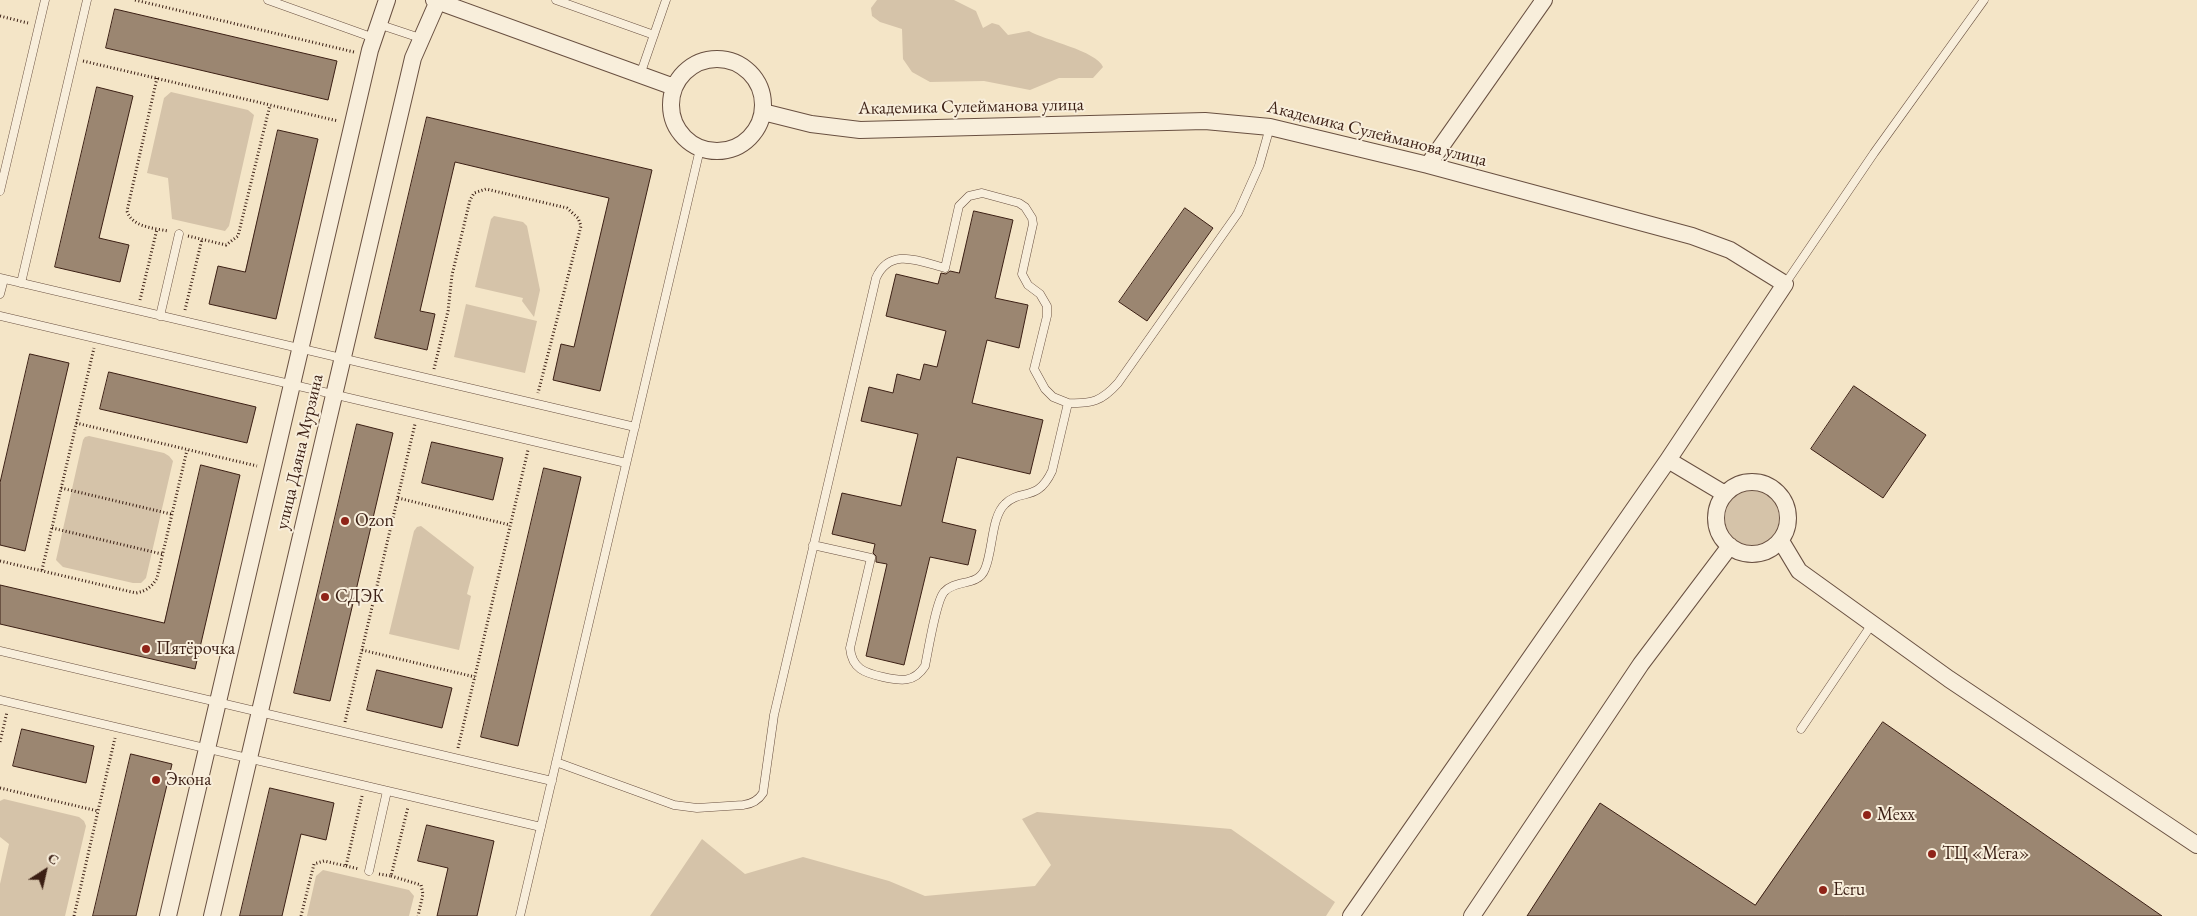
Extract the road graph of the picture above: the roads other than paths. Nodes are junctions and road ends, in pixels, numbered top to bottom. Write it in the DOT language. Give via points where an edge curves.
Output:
graph roads {
  1 [pos="45,0"];
  2 [pos="87,0"];
  3 [pos="268,0"];
  4 [pos="388,0"];
  5 [pos="556,0"];
  6 [pos="666,0"];
  7 [pos="1544,0"];
  8 [pos="1984,0"];
  9 [pos="436,1"];
  10 [pos="376,31"];
  11 [pos="654,35"];
  12 [pos="420,38"];
  13 [pos="640,75"];
  14 [pos="674,87"];
  15 [pos="763,112"];
  16 [pos="1270,127"];
  17 [pos="700,148"];
  18 [pos="1428,165"];
  19 [pos="0,191"];
  20 [pos="179,234"];
  21 [pos="2,278"];
  22 [pos="21,283"];
  23 [pos="1785,284"];
  24 [pos="0,294"];
  25 [pos="0,316"];
  26 [pos="160,316"];
  27 [pos="301,349"];
  28 [pos="342,359"];
  29 [pos="292,384"];
  30 [pos="334,394"];
  31 [pos="1068,403"];
  32 [pos="635,427"];
  33 [pos="1668,460"];
  34 [pos="626,463"];
  35 [pos="1725,494"];
  36 [pos="1781,541"];
  37 [pos="813,545"];
  38 [pos="1730,546"];
  39 [pos="1872,624"];
  40 [pos="0,652"];
  41 [pos="0,700"];
  42 [pos="218,703"];
  43 [pos="260,712"];
  44 [pos="1801,729"];
  45 [pos="207,748"];
  46 [pos="249,758"];
  47 [pos="556,762"];
  48 [pos="552,781"];
  49 [pos="387,791"];
  50 [pos="541,827"];
  51 [pos="2197,845"];
  52 [pos="369,871"];
  53 [pos="168,916"];
  54 [pos="212,916"];
  55 [pos="520,916"];
  56 [pos="1351,916"];
  57 [pos="1472,916"];
  1 -- 19 [label="lane"];
  2 -- 22 [label="lane"];
  3 -- 10 [label="lane"];
  4 -- 10 [label="street, улица Даяна Мурзина"];
  5 -- 11 [label="lane"];
  6 -- 11 [label="lane"];
  7 -- 18 [label="street"];
  8 -- 23 [label="lane"];
  9 -- 12 [label="street, улица Даяна Мурзина"];
  9 -- 13 [label="street"];
  10 -- 12 [label="lane"];
  10 -- 27 [label="street, улица Даяна Мурзина"];
  11 -- 13 [label="lane"];
  12 -- 28 [label="street, улица Даяна Мурзина"];
  13 -- 14 [label="street"];
  14 -- 15 [label="street" via="684,72 700,62 718,59 736,63 751,73 759,84"];
  14 -- 17 [label="street" via="672,119 680,133"];
  15 -- 16 [label="street, Академика Сулейманова улица" via="811,124 860,130 1178,122"];
  15 -- 17 [label="street" via="756,132 740,146 720,152"];
  16 -- 18 [label="street, Академика Сулейманова улица"];
  16 -- 31 [label="lane" via="1256,174 1238,213 1118,383 1099,400 1085,404"];
  17 -- 32 [label="lane"];
  18 -- 23 [label="street, Академика Сулейманова улица" via="1692,236 1730,250"];
  20 -- 26 [label="lane"];
  21 -- 22 [label="lane"];
  21 -- 24 [label="lane"];
  22 -- 26 [label="lane"];
  23 -- 33 [label="street"];
  25 -- 29 [label="lane"];
  26 -- 27 [label="lane"];
  27 -- 28 [label="lane"];
  27 -- 29 [label="street, улица Даяна Мурзина"];
  28 -- 30 [label="street, улица Даяна Мурзина"];
  28 -- 32 [label="lane"];
  29 -- 30 [label="lane"];
  29 -- 42 [label="street, улица Даяна Мурзина"];
  30 -- 34 [label="lane"];
  30 -- 43 [label="street, улица Даяна Мурзина"];
  31 -- 37 [label="lane" via="1048,479 1035,492 1006,503 998,515 985,570 976,579 955,584 941,596 925,666 914,678 899,681 865,673 854,663 850,648 872,558"];
  31 -- 37 [label="lane" via="1045,389 1034,369 1047,306 1022,274 1032,218 1019,203 982,193 974,194 959,206 945,268 904,258 886,263 876,278"];
  32 -- 34 [label="lane"];
  33 -- 35 [label="street"];
  33 -- 56 [label="street"];
  34 -- 47 [label="lane"];
  35 -- 36 [label="street" via="1746,482 1760,482 1776,490 1787,506 1788,522"];
  35 -- 38 [label="street" via="1718,506 1717,524 1724,541"];
  36 -- 38 [label="street" via="1760,554 1742,553"];
  36 -- 39 [label="street" via="1799,571"];
  37 -- 47 [label="lane" via="774,714 760,798 743,805 697,808 674,805"];
  38 -- 57 [label="street" via="1641,664"];
  39 -- 44 [label="lane"];
  39 -- 51 [label="street"];
  40 -- 42 [label="lane"];
  41 -- 45 [label="lane"];
  42 -- 43 [label="lane"];
  42 -- 45 [label="street, улица Даяна Мурзина"];
  43 -- 46 [label="street, улица Даяна Мурзина"];
  43 -- 48 [label="lane"];
  45 -- 46 [label="lane"];
  45 -- 53 [label="street, улица Даяна Мурзина"];
  46 -- 49 [label="lane"];
  46 -- 54 [label="street, улица Даяна Мурзина"];
  47 -- 48 [label="lane"];
  48 -- 50 [label="lane"];
  49 -- 50 [label="lane"];
  49 -- 52 [label="lane"];
  50 -- 55 [label="lane"];
}
